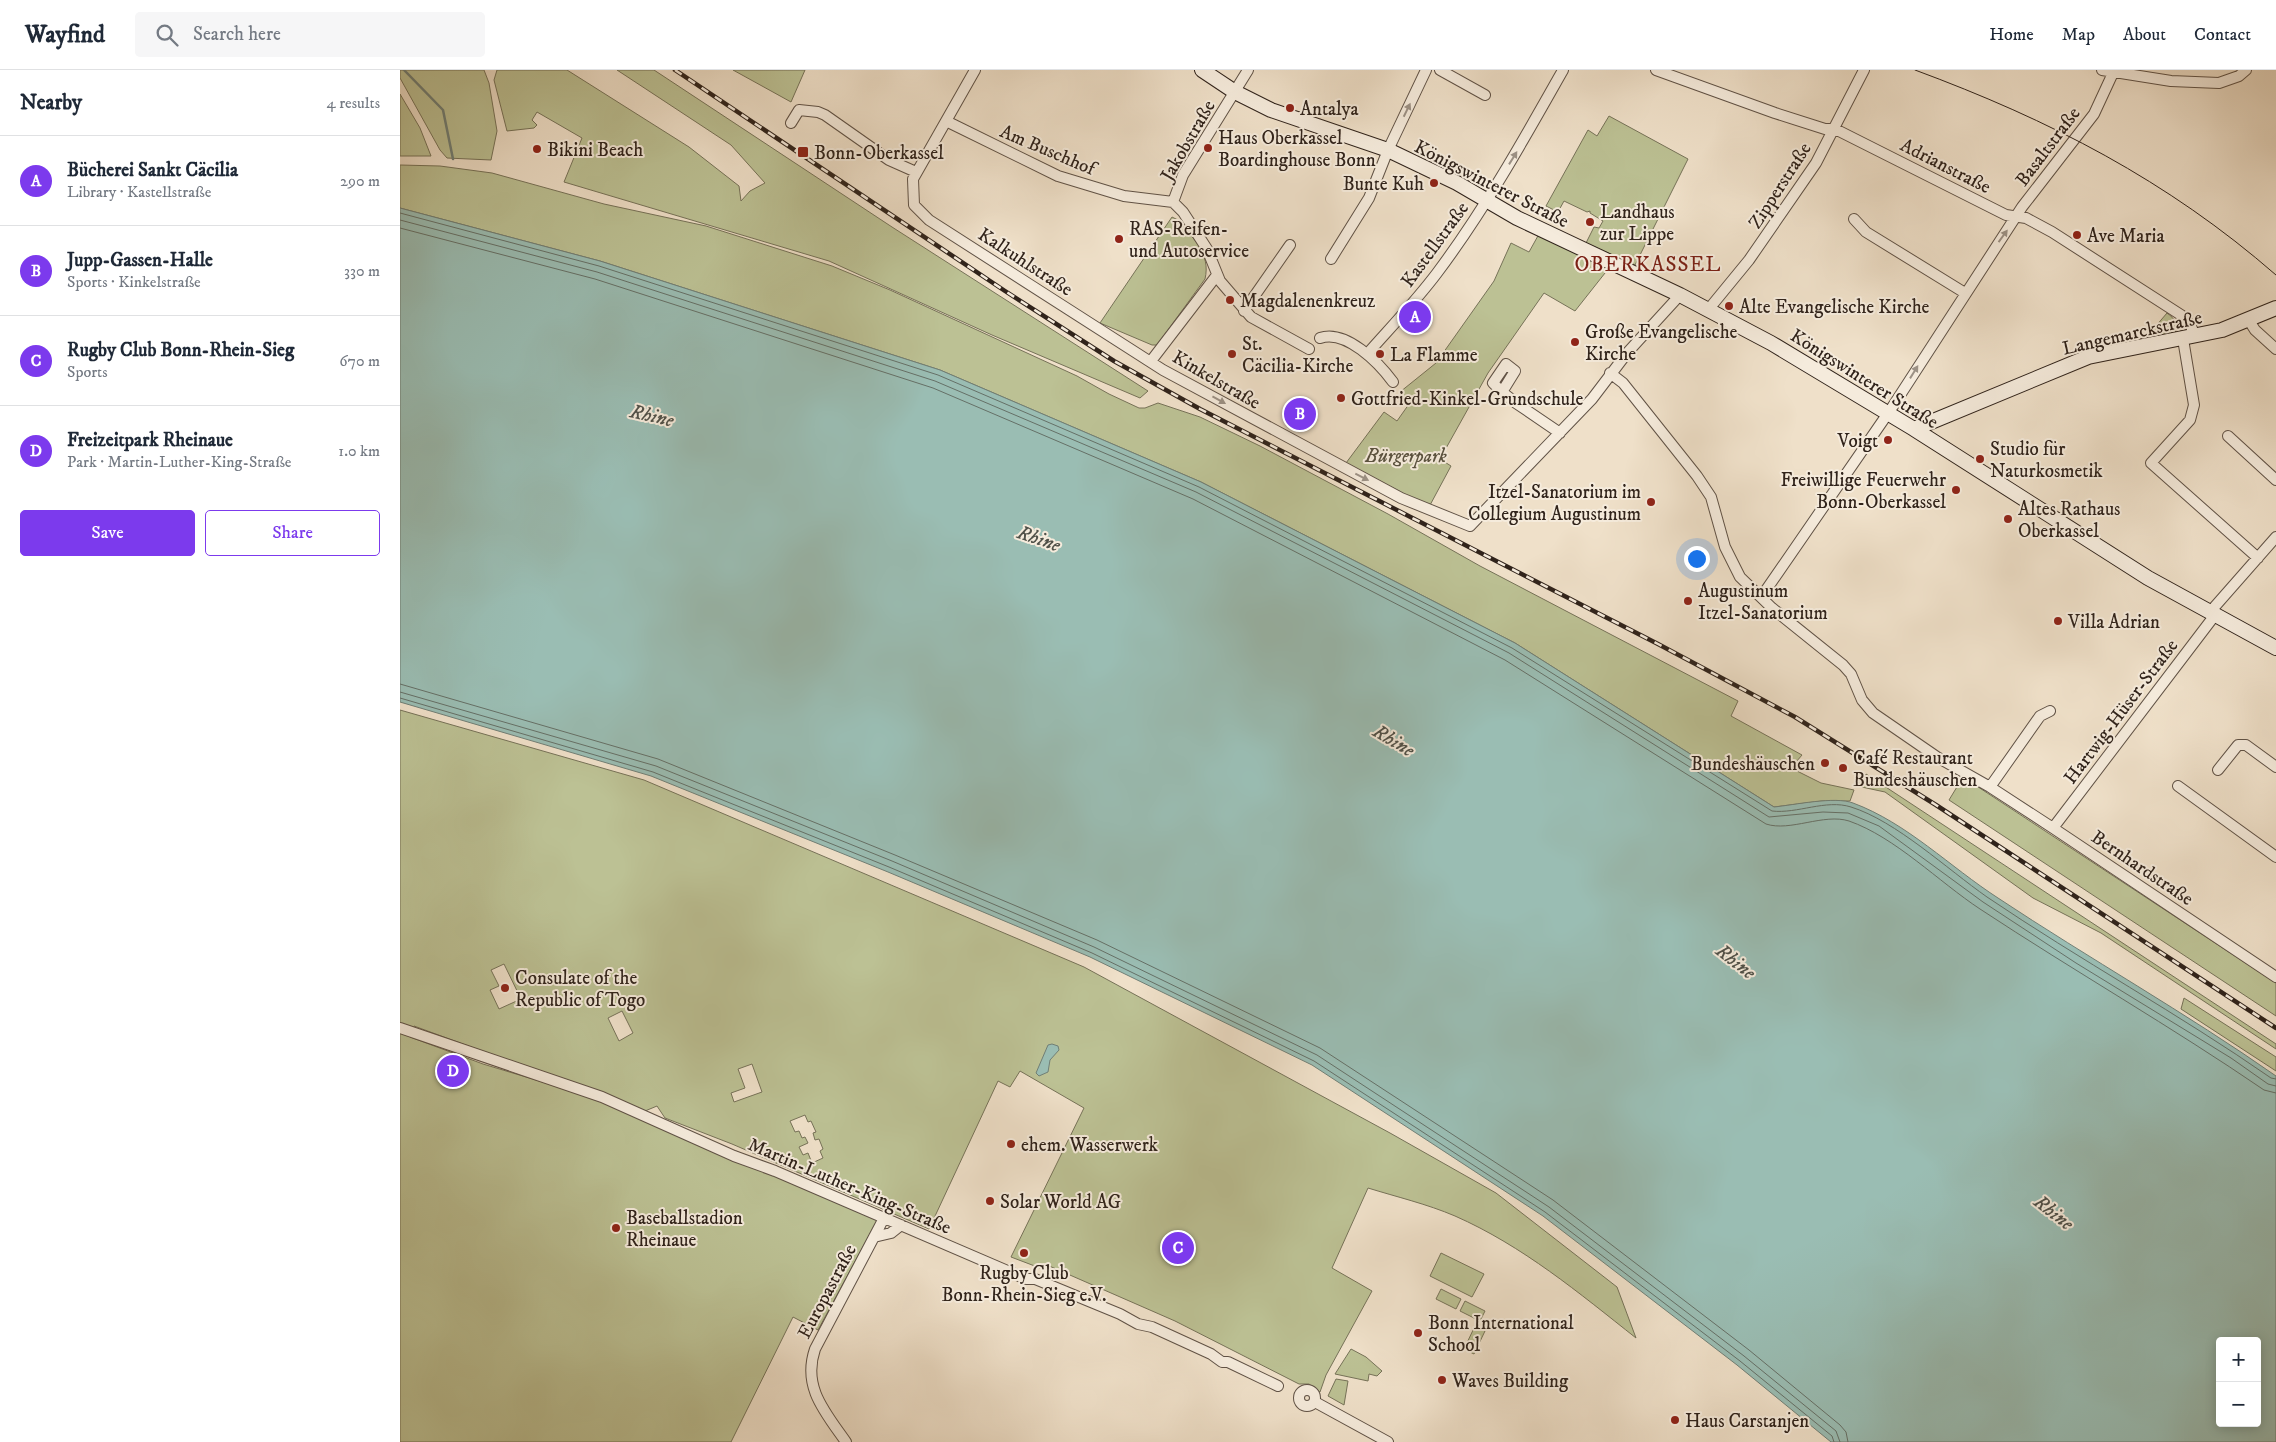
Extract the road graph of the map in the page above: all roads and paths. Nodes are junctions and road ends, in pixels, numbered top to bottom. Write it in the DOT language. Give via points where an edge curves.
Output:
graph roads {
  1 [pos="975,70"];
  2 [pos="1202,70"];
  3 [pos="1248,70"];
  4 [pos="1426,70"];
  5 [pos="1440,70"];
  6 [pos="1563,70"];
  7 [pos="1656,70"];
  8 [pos="1864,70"];
  9 [pos="2102,70"];
  10 [pos="2246,70"];
  11 [pos="2113,73"];
  12 [pos="1235,92"];
  13 [pos="1485,95"];
  14 [pos="946,120"];
  15 [pos="791,123"];
  16 [pos="1834,129"];
  17 [pos="1388,150"];
  18 [pos="916,172"];
  19 [pos="1487,200"];
  20 [pos="1173,202"];
  21 [pos="2016,217"];
  22 [pos="1854,219"];
  23 [pos="1290,244"];
  24 [pos="1331,259"];
  25 [pos="1217,275"];
  26 [pos="1965,293"];
  27 [pos="1680,295"];
  28 [pos="2276,308"];
  29 [pos="1708,310"];
  30 [pos="1244,311"];
  31 [pos="2248,319"];
  32 [pos="2189,337"];
  33 [pos="1320,338"];
  34 [pos="1310,349"];
  35 [pos="2276,349"];
  36 [pos="1368,353"];
  37 [pos="1151,361"];
  38 [pos="1610,373"];
  39 [pos="1394,382"];
  40 [pos="1502,392"];
  41 [pos="1888,413"];
  42 [pos="1914,429"];
  43 [pos="1560,433"];
  44 [pos="2228,436"];
  45 [pos="2276,480"];
  46 [pos="2276,537"];
  47 [pos="2258,558"];
  48 [pos="1763,599"];
  49 [pos="2213,614"];
  50 [pos="2276,648"];
  51 [pos="2050,711"];
  52 [pos="2276,768"];
  53 [pos="2218,770"];
  54 [pos="2178,786"];
  55 [pos="1990,787"];
  56 [pos="2053,828"];
  57 [pos="2276,857"];
  58 [pos="2276,977"];
  59 [pos="400,1028"];
  60 [pos="884,1218"];
  61 [pos="901,1225"];
  62 [pos="874,1238"];
  63 [pos="1278,1386"];
  64 [pos="1315,1402"];
  65 [pos="846,1442"];
  66 [pos="1388,1442"];
  1 -- 14 [label="street, Kalkuhlstraße"];
  2 -- 12 [label="main road, Königswinterer Straße"];
  3 -- 12 [label="street, Jakobstraße"];
  17 -- 4 [label="street, one-way"];
  5 -- 13 [label="street"];
  19 -- 6 [label="street, Kastellstraße, one-way"];
  7 -- 16 [label="street, Adrianstraße" via="1784,116"];
  8 -- 16 [label="street, Zipperstraße"];
  9 -- 11 [label="street"];
  10 -- 11 [label="street" via="2219,83 2171,81"];
  11 -- 21 [label="street, Basaltstraße" via="2094,114"];
  12 -- 17 [label="main road, Königswinterer Straße" via="1307,124"];
  12 -- 20 [label="street, Jakobstraße" via="1183,175"];
  14 -- 18 [label="street, Kalkuhlstraße"];
  14 -- 20 [label="street, Am Buschhof" via="1058,176 1124,196"];
  15 -- 18 [label="street" via="799,110 818,112 883,155"];
  16 -- 21 [label="street, Adrianstraße"];
  16 -- 29 [label="street, Zipperstraße" via="1816,163 1749,260"];
  17 -- 19 [label="main road, Königswinterer Straße"];
  17 -- 24 [label="street" via="1369,198"];
  18 -- 37 [label="street, Kalkuhlstraße" via="914,205 929,220"];
  19 -- 27 [label="main road, Königswinterer Straße"];
  19 -- 36 [label="street, Kastellstraße" via="1436,274"];
  20 -- 25 [label="street" via="1207,249"];
  26 -- 21 [label="street, Basaltstraße, one-way"];
  21 -- 32 [label="street, Adrianstraße" via="2026,218 2052,232 2159,300 2190,324"];
  22 -- 26 [label="street" via="1866,232"];
  23 -- 30 [label="street"];
  25 -- 30 [label="street"];
  25 -- 37 [label="street"];
  41 -- 26 [label="street, Basaltstraße, one-way"];
  27 -- 29 [label="main road, Königswinterer Straße"];
  27 -- 38 [label="street, Kinkelstraße"];
  28 -- 31 [label="main road, Langemarckstraße"];
  29 -- 41 [label="main road, Königswinterer Straße" via="1795,356"];
  30 -- 34 [label="street"];
  31 -- 32 [label="main road, Langemarckstraße" via="2222,330"];
  31 -- 35 [label="street"];
  32 -- 42 [label="main road, Langemarckstraße" via="2088,357"];
  32 -- 47 [label="street" via="2193,414 2151,463"];
  33 -- 36 [label="street" via="1332,336"];
  36 -- 39 [label="street"];
  37 -- 43 [label="street, Kinkelstraße, one-way" via="1401,498 1470,526"];
  38 -- 43 [label="street, Kinkelstraße" via="1592,399"];
  38 -- 48 [label="street, Bernhardstraße" via="1623,382 1697,476 1711,497 1733,567"];
  40 -- 43 [label="street"];
  41 -- 42 [label="main road, Königswinterer Straße"];
  41 -- 48 [label="street, Basaltstraße" via="1764,593"];
  42 -- 49 [label="main road, Königswinterer Straße" via="2148,578"];
  44 -- 45 [label="street"];
  46 -- 47 [label="street, Hartwig-Hüser-Straße"];
  47 -- 49 [label="street, Hartwig-Hüser-Straße"];
  48 -- 55 [label="street, Bernhardstraße" via="1843,665 1873,713 1937,757"];
  49 -- 50 [label="main road, Königswinterer Straße"];
  49 -- 56 [label="street, Hartwig-Hüser-Straße"];
  51 -- 55 [label="street" via="2040,716"];
  52 -- 53 [label="street" via="2246,745 2238,745"];
  54 -- 57 [label="street"];
  55 -- 56 [label="street, Bernhardstraße"];
  56 -- 58 [label="street, Bernhardstraße"];
  59 -- 60 [label="street, Martin-Luther-King-Straße" via="602,1097"];
  60 -- 61 [label="street, Martin-Luther-King-Straße"];
  60 -- 62 [label="street, Europastraße"];
  61 -- 62 [label="street, Europastraße" via="891,1233"];
  61 -- 63 [label="street, Martin-Luther-King-Straße" via="1026,1279 1035,1279 1138,1324 1152,1327"];
  62 -- 65 [label="street, Europastraße" via="811,1360 812,1385 817,1400"];
  64 -- 66 [label="street"];
}
